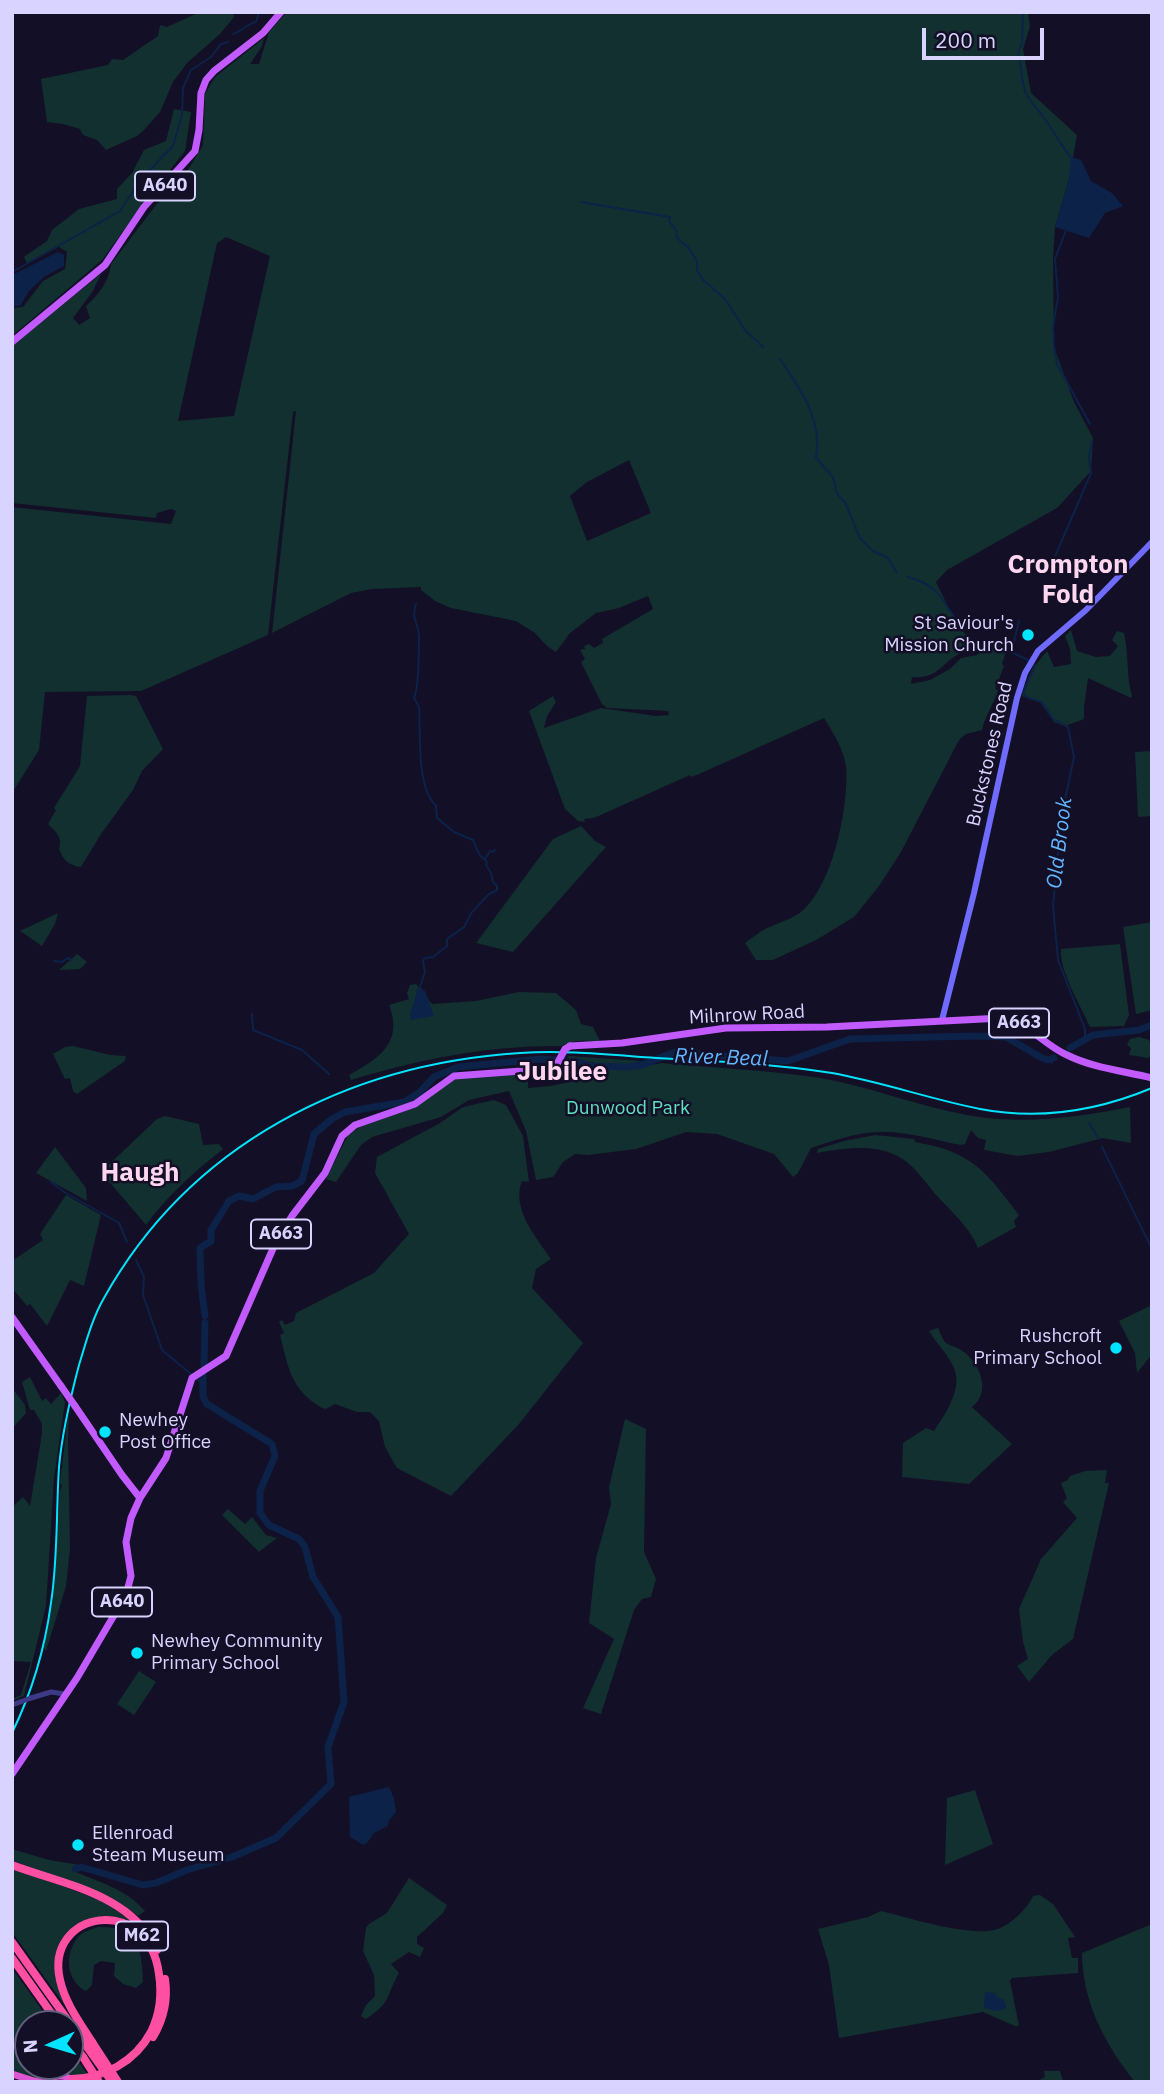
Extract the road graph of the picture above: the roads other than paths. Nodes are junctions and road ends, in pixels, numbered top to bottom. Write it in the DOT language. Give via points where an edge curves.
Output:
graph roads {
  1 [pos="281,12"];
  2 [pos="12,342"];
  3 [pos="1152,542"];
  4 [pos="942,1020"];
  5 [pos="1152,1078"];
  6 [pos="12,1318"];
  7 [pos="140,1497"];
  8 [pos="65,1695"];
  9 [pos="12,1705"];
  10 [pos="12,1774"];
  11 [pos="12,1865"];
  12 [pos="12,1942"];
  13 [pos="12,1958"];
  14 [pos="49,2010"];
  15 [pos="72,2010"];
  16 [pos="84,2033"];
  17 [pos="90,2045"];
  18 [pos="84,2059"];
  19 [pos="12,2074"];
  20 [pos="84,2078"];
  21 [pos="45,2081"];
  22 [pos="97,2082"];
  23 [pos="111,2082"];
  24 [pos="118,2082"];
  1 -- 2 [label="main road, A640" via="206,80 195,151 144,207 105,265"];
  3 -- 4 [label="main road, Buckstones Road" via="1086,610 1038,651 1026,673"];
  4 -- 5 [label="main road, Milnrow Road / A663" via="1009,1019 1065,1055"];
  4 -- 7 [label="main road, Milnrow Road / A663, bridge" via="726,1028 622,1044 570,1046 548,1069 454,1076 415,1104 355,1125 341,1136 325,1173 275,1244 226,1356 192,1378 166,1458"];
  6 -- 7 [label="main road, bridge"];
  7 -- 8 [label="main road, A640" via="127,1535 129,1586"];
  8 -- 9 [label="street, bridge" via="51,1692"];
  8 -- 10 [label="main road, A640"];
  11 -- 22 [label="highway, M62" via="119,1906 141,1924 158,1953 166,1988 159,2026 137,2059"];
  12 -- 17 [label="highway, M62"];
  13 -- 14 [label="highway"];
  15 -- 20 [label="highway, M62" via="59,1976 64,1945 74,1931 90,1922 112,1920 131,1926 150,1947 158,1965 161,1987 152,2031 117,2068"];
  16 -- 17 [label="highway, M62"];
  17 -- 23 [label="highway, M62, bridge"];
  17 -- 24 [label="highway, M62, bridge"];
  18 -- 22 [label="highway, M62, bridge"];
  19 -- 21 [label="highway"];
}
